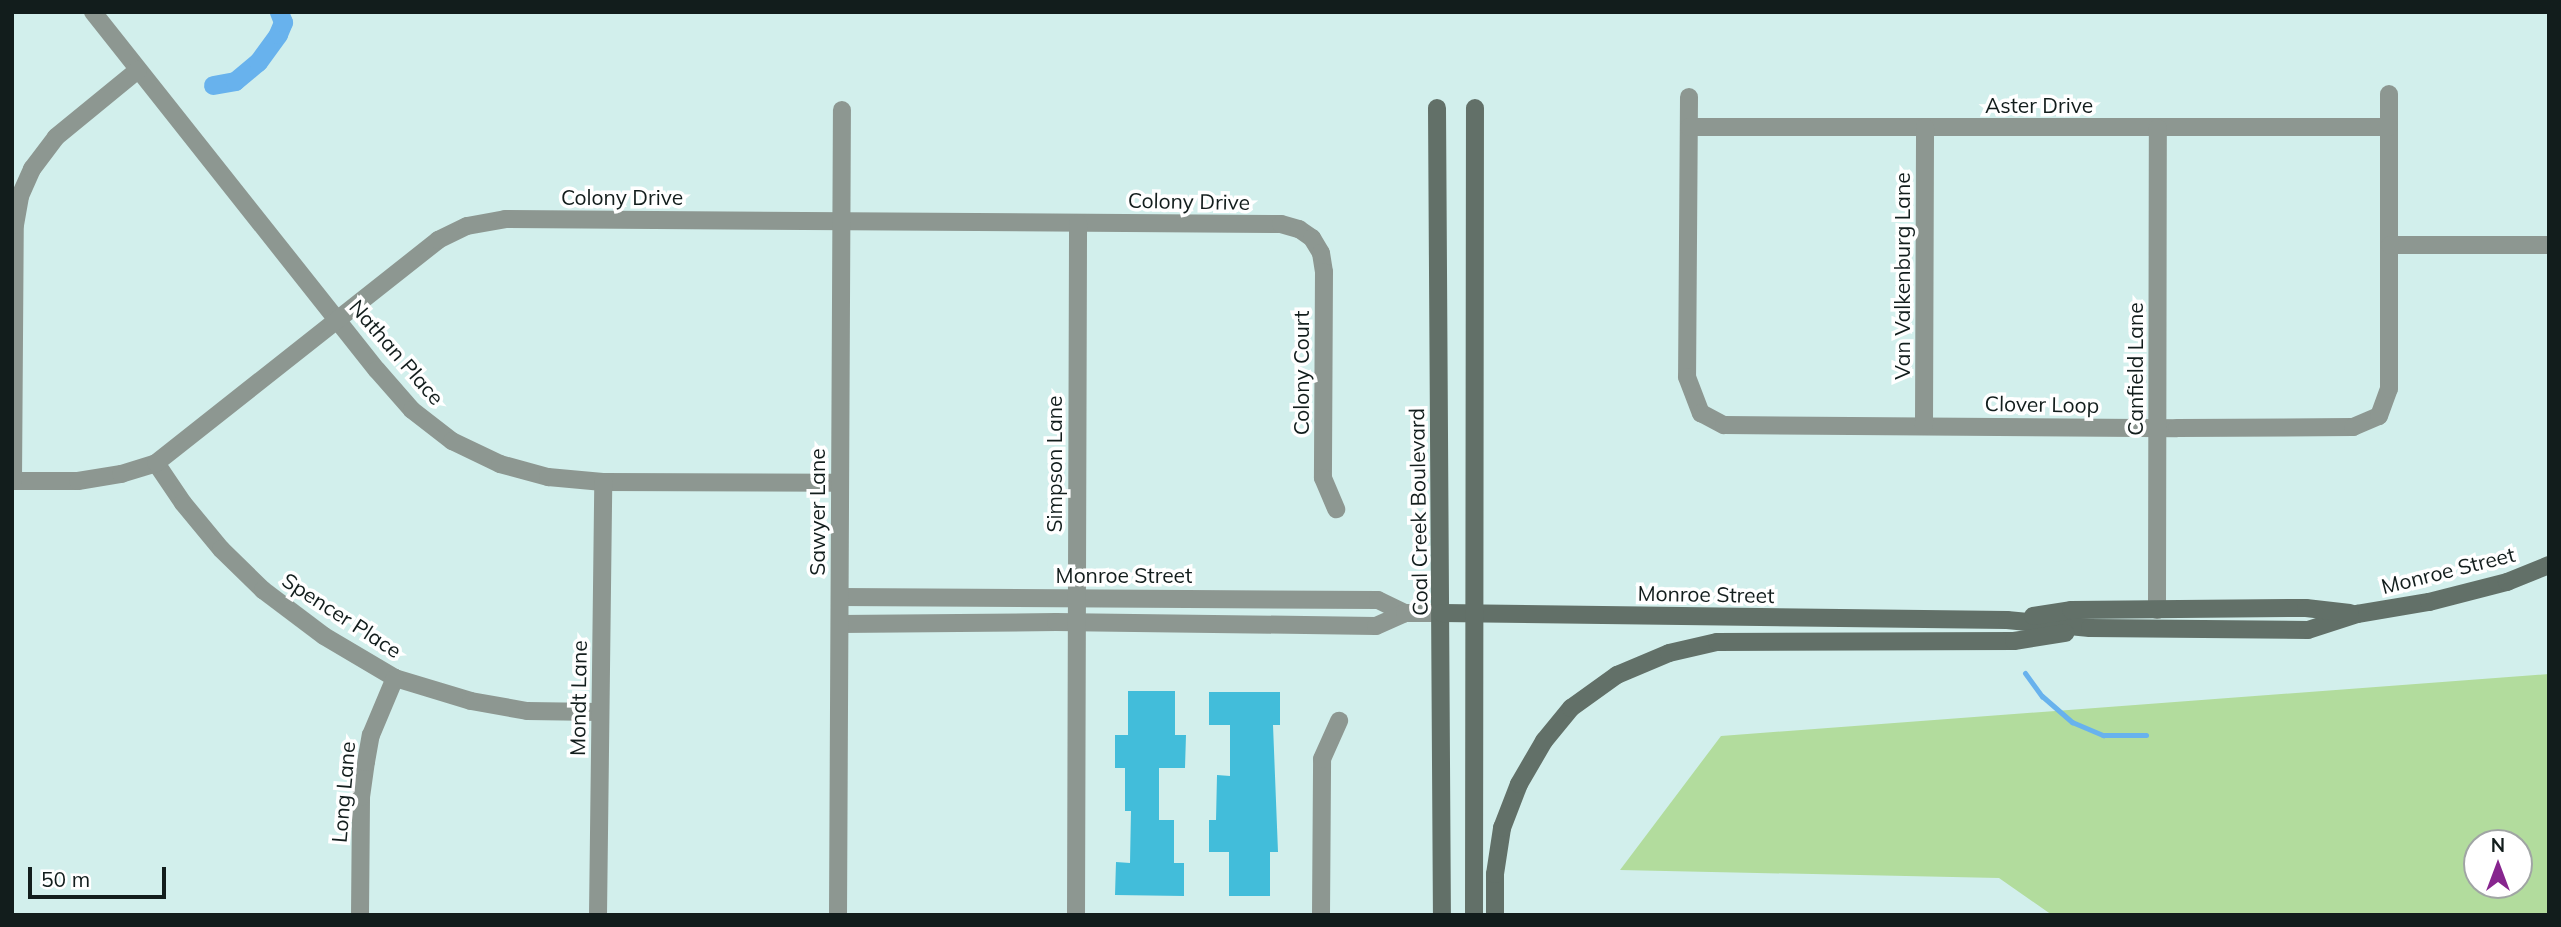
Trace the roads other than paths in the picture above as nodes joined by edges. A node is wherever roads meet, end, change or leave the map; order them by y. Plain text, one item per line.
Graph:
1 (93, 12) edge
2 (138, 70) junction
3 (2389, 94) dead end
4 (1689, 97) dead end
5 (1437, 108) dead end
6 (1475, 108) dead end
7 (842, 110) dead end
8 (1689, 127) junction
9 (1926, 127) junction
10 (2389, 127) junction
11 (2158, 128) junction
12 (841, 220) junction
13 (1078, 223) junction
14 (1312, 238) joint
15 (2390, 245) junction
16 (2549, 245) edge
17 (338, 320) junction
18 (1924, 426) junction
19 (2158, 428) junction
20 (156, 463) junction
21 (13, 481) edge
22 (603, 482) junction
23 (839, 483) junction
24 (1336, 509) dead end
25 (2549, 565) edge
26 (840, 597) junction
27 (1076, 597) junction
28 (2157, 610) junction
29 (1405, 613) junction
30 (1442, 613) junction
31 (1472, 614) junction
32 (2357, 614) junction
33 (2007, 621) junction
34 (1076, 622) junction
35 (840, 624) junction
36 (2090, 628) junction
37 (394, 678) junction
38 (600, 712) junction
39 (1339, 721) dead end
40 (360, 915) edge
41 (598, 915) edge
42 (838, 915) edge
43 (1076, 915) edge
44 (1321, 915) edge
45 (1442, 915) edge
46 (1474, 915) edge
47 (1495, 915) edge

1 - 2 street, Nathan Place
2 - 17 street, Nathan Place
2 - 21 street
3 - 10 street, Clover Loop
4 - 8 street, Clover Loop
5 - 30 main road, Coal Creek Boulevard
6 - 31 main road
7 - 12 street, Sawyer Lane
8 - 9 street, Aster Drive
8 - 18 street, Clover Loop
9 - 11 street, Aster Drive
9 - 18 street, Van Valkenburg Lane
10 - 11 street, Aster Drive
10 - 15 street, Clover Loop
11 - 19 street, Canfield Lane
12 - 13 street, Colony Drive
12 - 17 street, Colony Drive
12 - 23 street, Sawyer Lane
13 - 14 street, Colony Drive
13 - 27 street, Simpson Lane
14 - 24 street, Colony Court
15 - 16 street
15 - 19 street, Clover Loop
17 - 20 street, Colony Drive
17 - 22 street, Nathan Place
18 - 19 street, Clover Loop
19 - 28 street, Canfield Lane
20 - 21 street, Colony Drive
20 - 37 street, Spencer Place
22 - 23 street, Nathan Place
22 - 38 street, Mondt Lane
23 - 26 street, Sawyer Lane
25 - 32 main road, Monroe Street
26 - 27 street, Monroe Street
26 - 35 street, Sawyer Lane
27 - 29 street, Monroe Street
27 - 34 street, Simpson Lane
28 - 32 main road, Monroe Street
28 - 33 main road, Monroe Street
29 - 30 street, Monroe Street
29 - 34 street, Monroe Street
30 - 31 main road, Monroe Street
30 - 45 main road, Coal Creek Boulevard
31 - 33 main road, Monroe Street
31 - 46 main road
32 - 36 main road, Monroe Street
33 - 36 main road, Monroe Street
34 - 35 street, Monroe Street
34 - 43 street, Simpson Lane
35 - 42 street, Sawyer Lane
36 - 47 main road
37 - 38 street, Spencer Place
37 - 40 street, Long Lane
38 - 41 street, Mondt Lane
39 - 44 street

